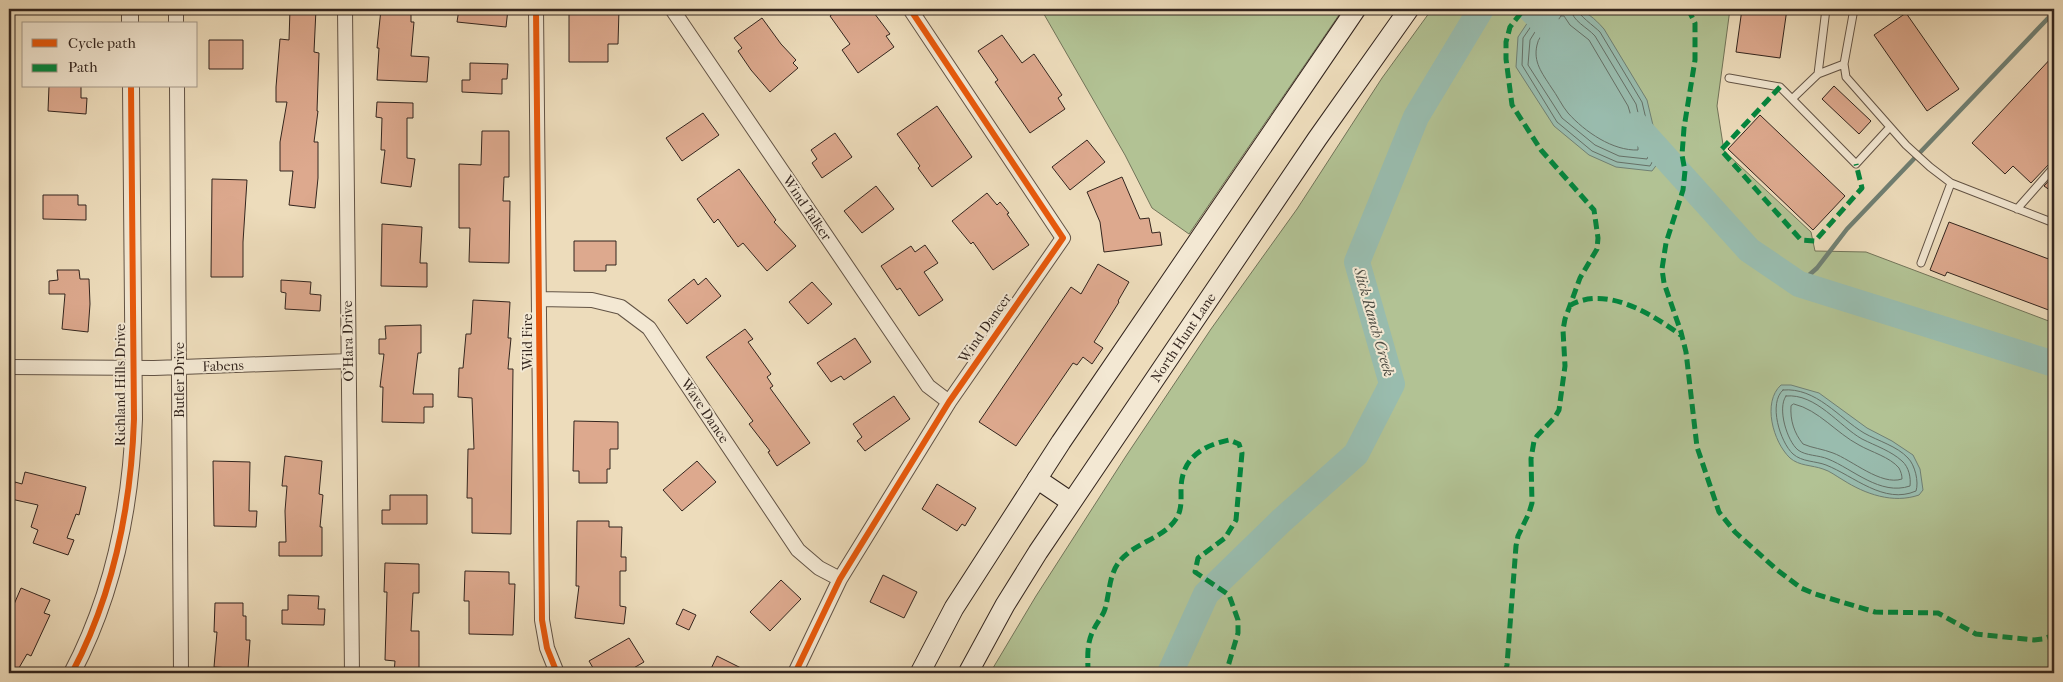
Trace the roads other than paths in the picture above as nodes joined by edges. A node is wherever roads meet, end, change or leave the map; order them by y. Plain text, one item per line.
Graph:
1 (130, 9) edge
2 (176, 9) edge
3 (345, 9) edge
4 (536, 9) edge
5 (672, 9) edge
6 (910, 9) edge
7 (1356, 9) edge
8 (1409, 9) edge
9 (1826, 9) edge
10 (1854, 9) edge
11 (130, 22) edge
12 (176, 22) edge
13 (1844, 64) junction
14 (1818, 74) junction
15 (1729, 78) dead end
16 (130, 88) edge
17 (176, 88) edge
18 (1792, 99) junction
19 (1890, 127) junction
20 (2054, 167) edge
21 (1951, 182) junction
22 (2017, 209) junction
23 (2054, 223) edge
24 (1921, 263) dead end
25 (540, 300) junction
26 (348, 361) junction
27 (9, 367) edge
28 (179, 367) junction
29 (134, 368) junction
30 (949, 402) junction
31 (1037, 479) junction
32 (1071, 502) junction
33 (840, 579) junction
34 (72, 673) edge
35 (181, 673) edge
36 (352, 673) edge
37 (557, 673) edge
38 (795, 673) edge
39 (920, 673) edge
40 (968, 673) edge

1 - 11 street
2 - 12 street
3 - 26 street, O'Hara Drive
4 - 25 street, Wild Fire
5 - 30 street, Wind Talker
6 - 30 street, Wind Dancer
7 - 31 main road
8 - 32 main road, North Hunt Lane
9 - 14 lane
10 - 13 lane
13 - 14 lane
13 - 19 lane
14 - 18 lane
15 - 18 lane
16 - 29 street, Richland Hills Drive
17 - 28 street, Butler Drive
18 - 19 lane
19 - 21 lane
20 - 22 lane
21 - 22 lane
21 - 24 lane
22 - 23 lane
25 - 33 street, Wave Dance
25 - 37 street, Wild Fire
26 - 28 street, Fabens
26 - 36 street, O'Hara Drive
27 - 29 street, Fabens
28 - 29 street, Fabens
28 - 35 street, Butler Drive
29 - 34 street, Richland Hills Drive
30 - 33 street, Wind Dancer
31 - 32 main road
31 - 39 main road
32 - 40 main road, North Hunt Lane
33 - 38 street, Wind Dancer

